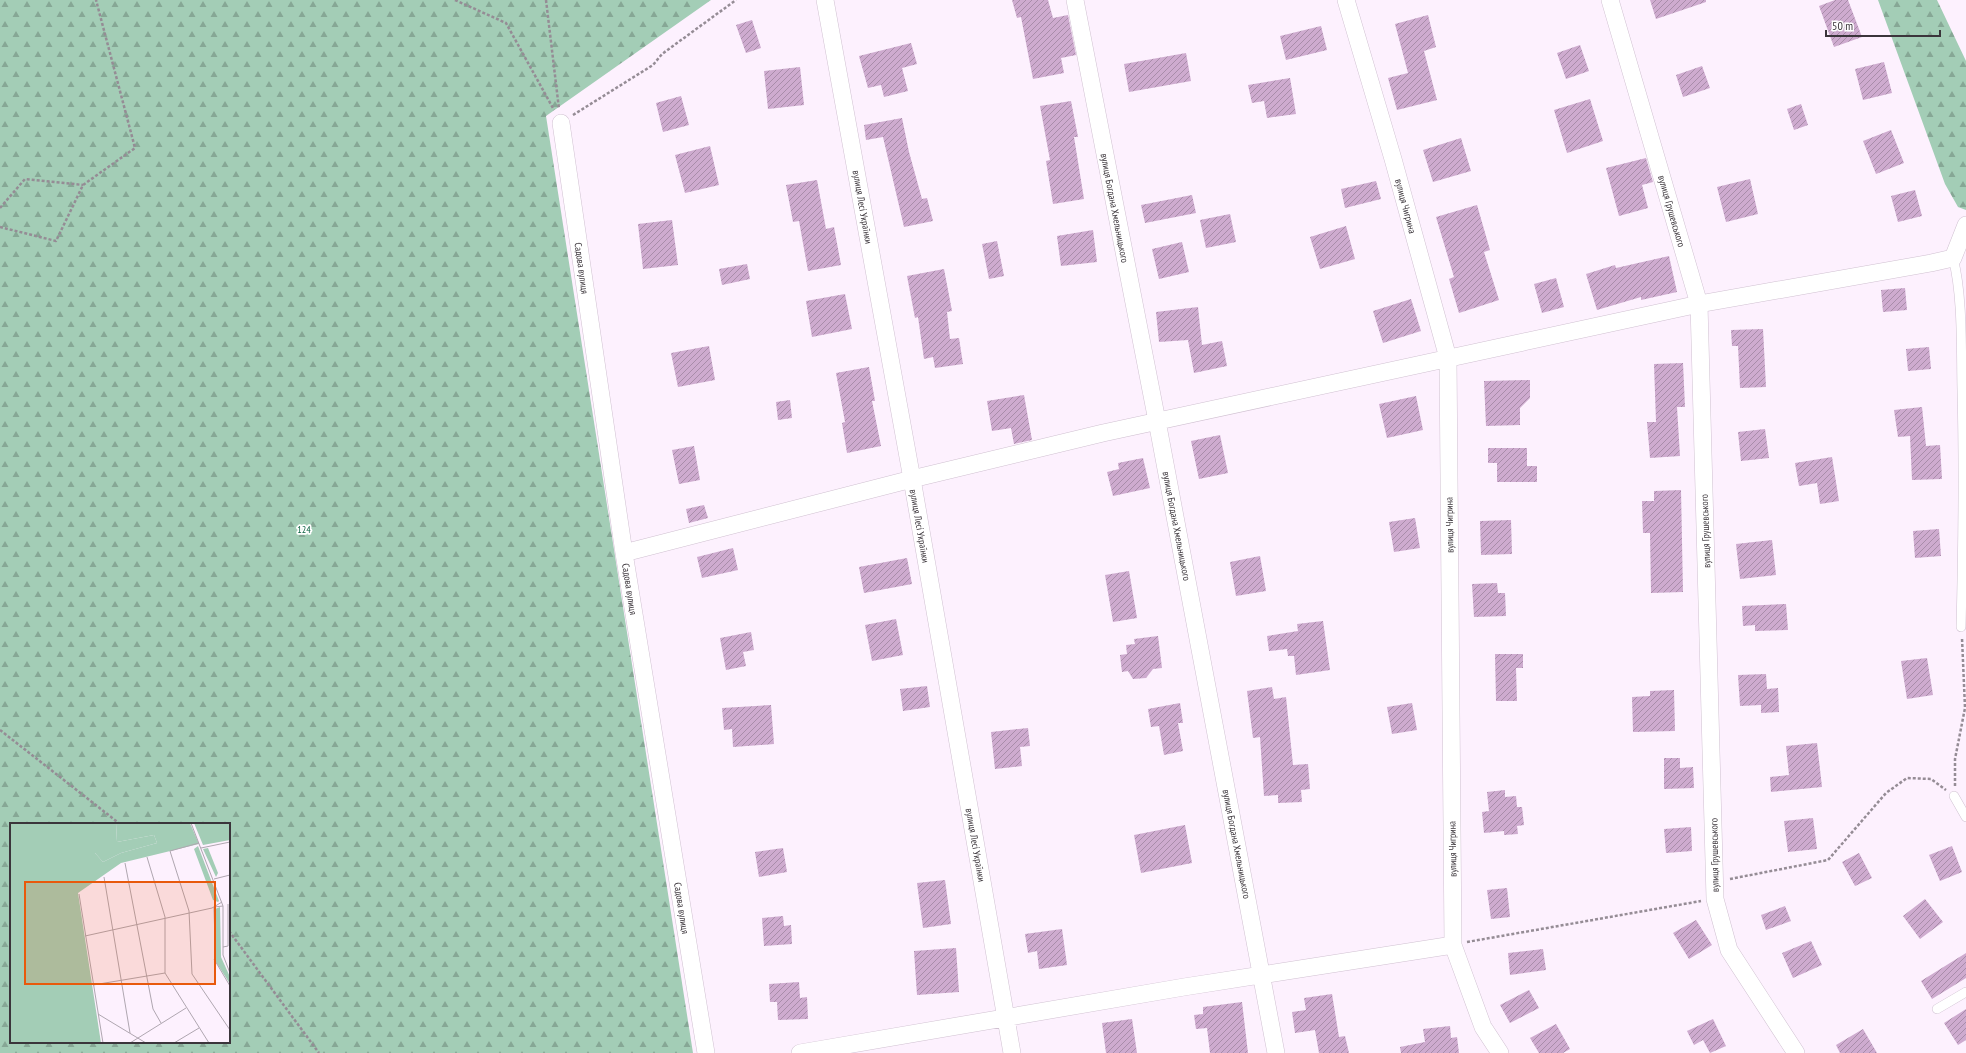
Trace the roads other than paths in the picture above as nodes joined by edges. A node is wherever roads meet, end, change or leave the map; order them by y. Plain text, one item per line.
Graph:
1 (825, 0) edge
2 (1075, 0) edge
3 (1346, 0) edge
4 (1610, 0) edge
5 (561, 123) road end
6 (1966, 226) edge
7 (1959, 257) edge
8 (1699, 304) junction
9 (1448, 358) junction
10 (1157, 421) junction
11 (912, 479) junction
12 (624, 553) junction
13 (1961, 627) road end
14 (1954, 796) road end
15 (1966, 817) edge
16 (1453, 945) junction
17 (1262, 976) junction
18 (1966, 992) edge
19 (1937, 1010) dead end
20 (1006, 1018) junction
21 (706, 1053) edge
22 (800, 1053) edge
23 (1012, 1053) edge
24 (1276, 1053) edge
25 (1500, 1053) edge
26 (1796, 1053) edge

1 - 11 street, вулиця Лесі Українки
2 - 10 street, вулиця Богдана Хмельницького
3 - 9 street, вулиця Чигрина
4 - 8 street, вулиця Грушевського
5 - 12 street, Садова вулиця
6 - 7 street
7 - 8 street
7 - 13 lane
8 - 9 street
8 - 26 street, вулиця Грушевського
9 - 10 street
9 - 16 street, вулиця Чигрина
10 - 11 street
10 - 17 street, вулиця Богдана Хмельницького
11 - 12 street
11 - 20 street, вулиця Лесі Українки
12 - 21 street, Садова вулиця
14 - 15 lane
16 - 17 street
16 - 25 street, вулиця Чигрина
17 - 20 street
17 - 24 street, вулиця Богдана Хмельницького
18 - 19 lane
20 - 22 street
20 - 23 street, вулиця Лесі Українки

